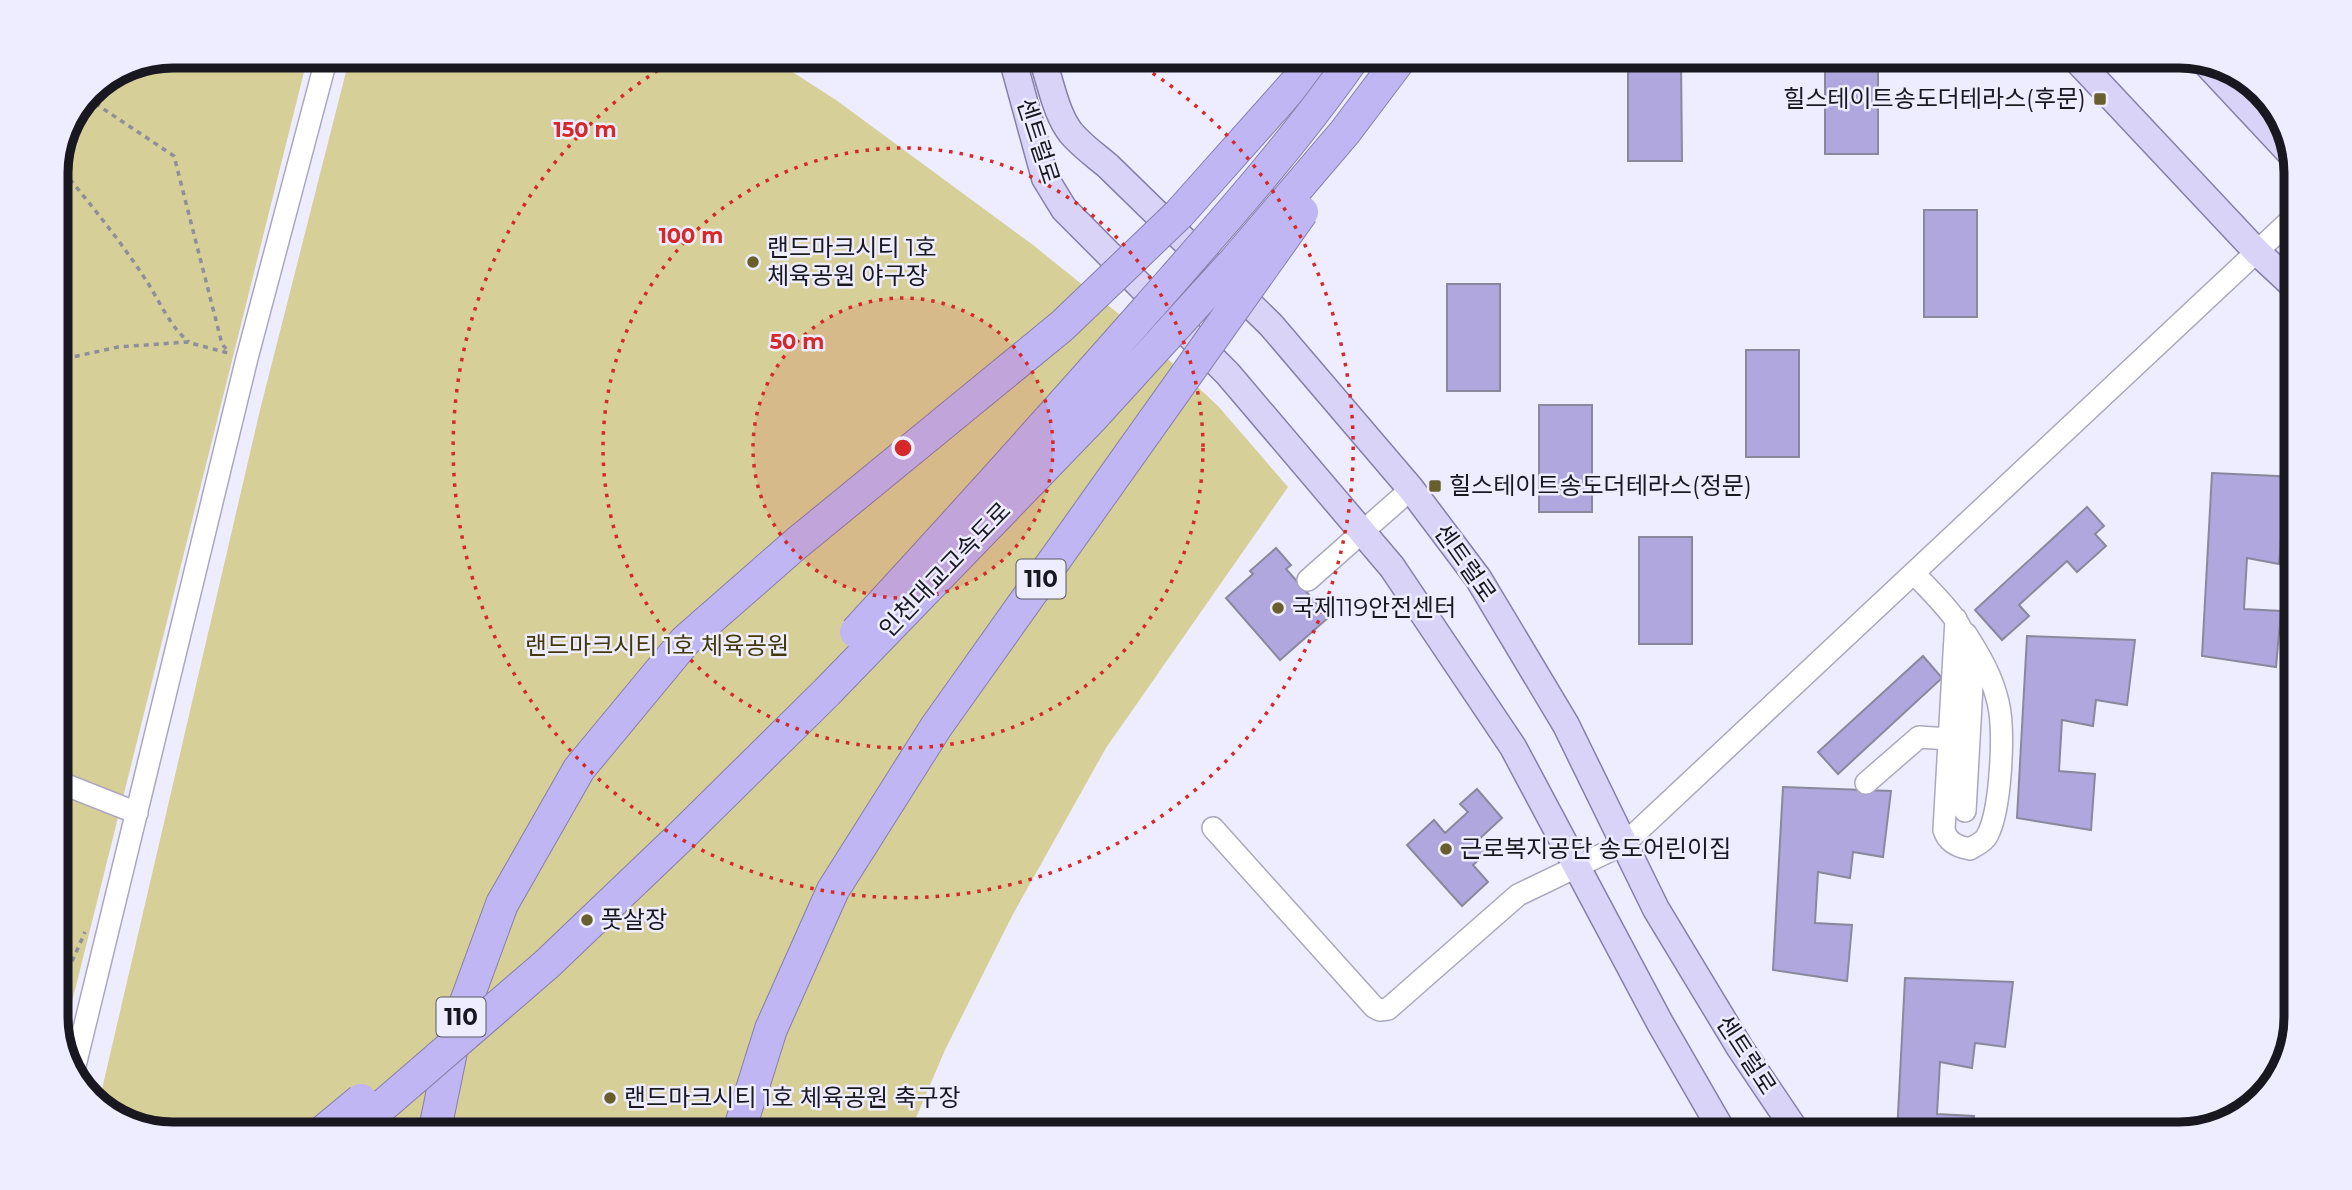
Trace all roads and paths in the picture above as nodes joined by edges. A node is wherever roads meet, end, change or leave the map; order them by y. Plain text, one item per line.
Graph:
1 (324, 68) edge
2 (1015, 68) edge
3 (1046, 68) edge
4 (1309, 68) edge
5 (1346, 68) edge
6 (1394, 68) edge
7 (1404, 68) edge
8 (2083, 68) edge
9 (2219, 77) edge
10 (95, 104) edge
11 (2278, 140) edge
12 (68, 177) edge
13 (2284, 227) edge
14 (2257, 253) junction
15 (2284, 277) edge
16 (189, 342) junction
17 (68, 358) edge
18 (1411, 489) junction
19 (1362, 532) junction
20 (1914, 573) junction
21 (1308, 580) dead end
22 (1961, 627) junction
23 (1949, 739) junction
24 (1866, 783) dead end
25 (68, 786) edge
26 (1965, 811) dead end
27 (137, 813) junction
28 (1213, 828) dead end
29 (1624, 844) junction
30 (1577, 867) junction
31 (85, 932) dead end
32 (68, 971) edge
33 (77, 1058) edge
34 (334, 1122) edge
35 (364, 1122) edge
36 (437, 1122) edge
37 (742, 1122) edge
38 (1717, 1122) edge
39 (1790, 1122) edge

1 - 27 street
2 - 19 main road, 센트럴로
3 - 18 main road, 센트럴로
4 - 36 highway, 110, bridge
5 - 34 highway, 인천대교고속도로, bridge
6 - 35 highway, 인천대교고속도로, bridge
7 - 37 highway, 110, bridge
8 - 14 main road
9 - 11 main road
10 - 16 path
12 - 16 path
13 - 14 street
14 - 15 main road
14 - 20 street
16 - 17 path
18 - 19 street
18 - 29 main road, 센트럴로
19 - 21 street
19 - 30 main road, 센트럴로
20 - 22 street
20 - 29 street
22 - 23 street
22 - 23 street
22 - 26 street
23 - 24 street
25 - 27 street
27 - 33 street
28 - 30 street
29 - 30 street
29 - 39 main road, 센트럴로
30 - 38 main road, 센트럴로
31 - 32 path

